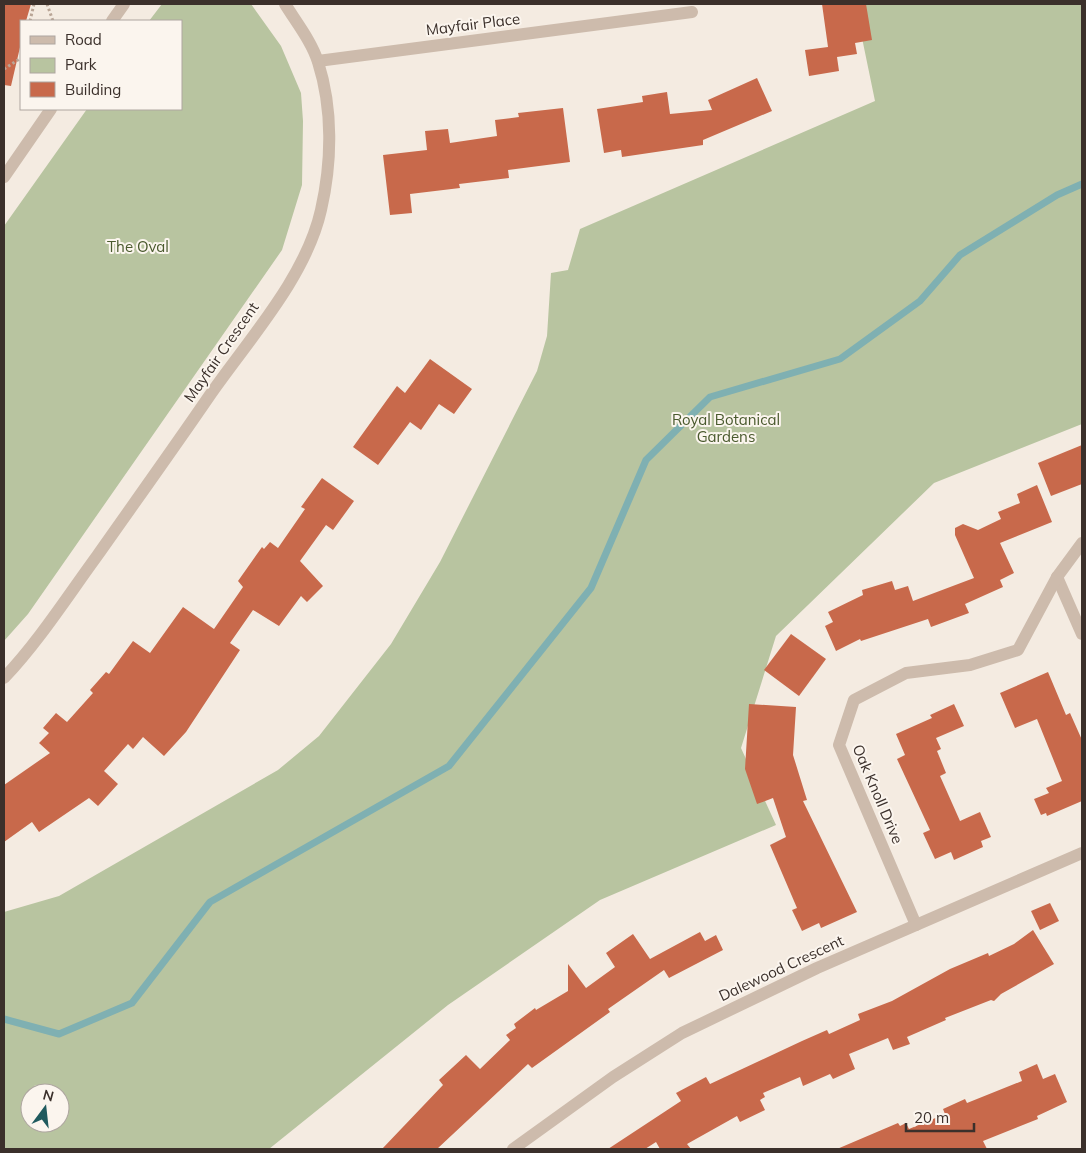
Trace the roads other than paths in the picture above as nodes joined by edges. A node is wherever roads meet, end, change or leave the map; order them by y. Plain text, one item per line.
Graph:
1 (124, 4) edge
2 (285, 4) edge
3 (692, 12) dead end
4 (113, 20) edge
5 (318, 61) junction
6 (50, 110) edge
7 (4, 177) edge
8 (1082, 543) edge
9 (1058, 577) junction
10 (1082, 634) edge
11 (4, 678) edge
12 (1082, 852) edge
13 (916, 925) junction
14 (513, 1149) edge

1 - 4 street
2 - 5 street, Mayfair Crescent
3 - 5 street, Mayfair Place
5 - 11 street, Mayfair Crescent
6 - 7 street
8 - 9 street, Oak Knoll Drive
9 - 10 street
9 - 13 street, Oak Knoll Drive
12 - 13 street, Dalewood Crescent
13 - 14 street, Dalewood Crescent

